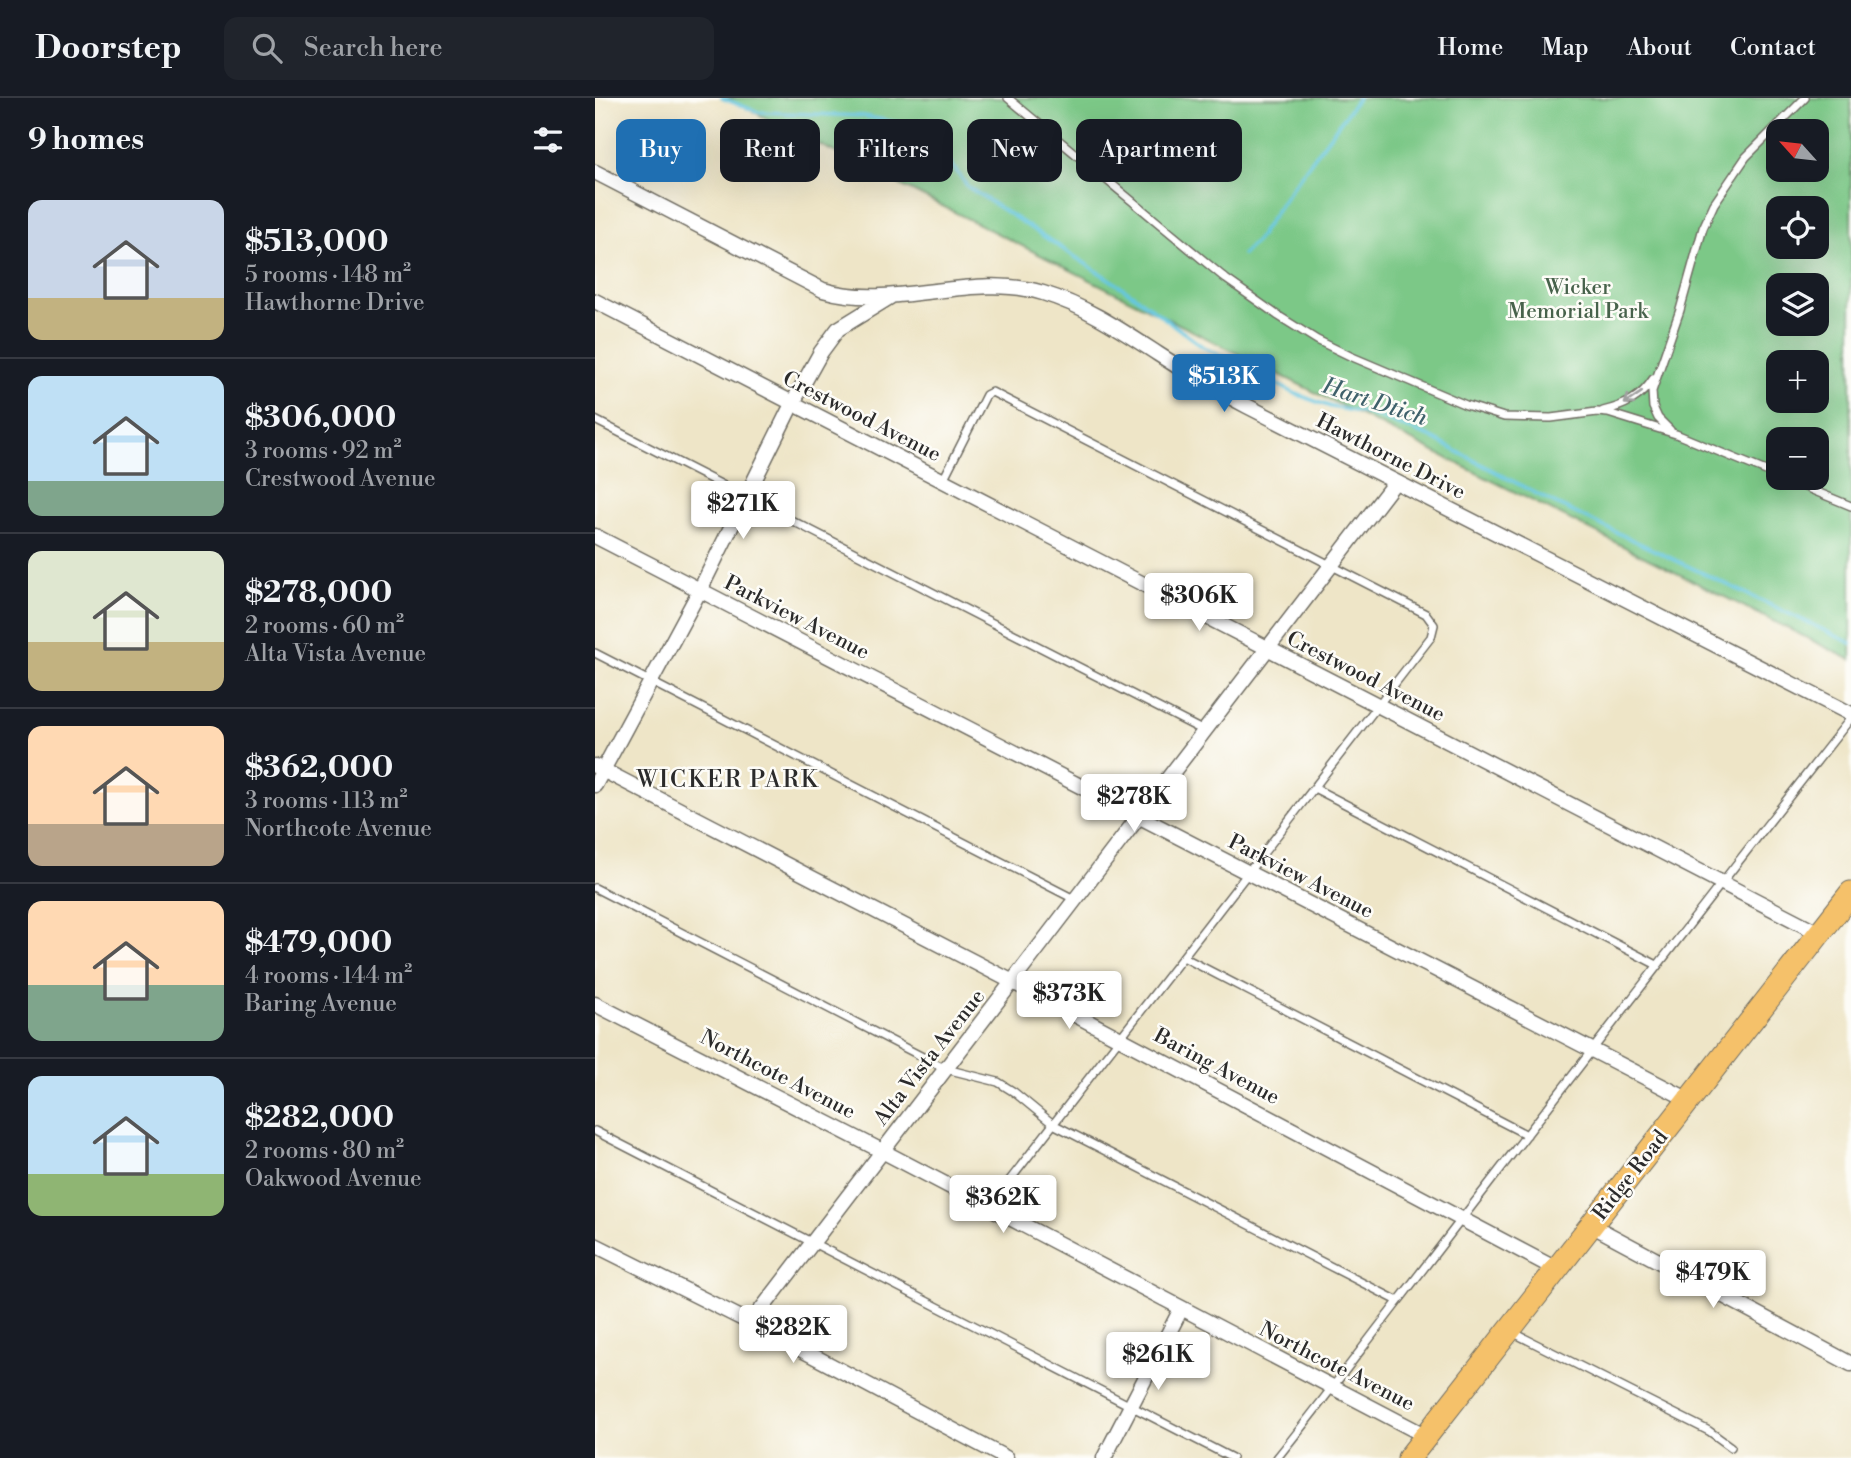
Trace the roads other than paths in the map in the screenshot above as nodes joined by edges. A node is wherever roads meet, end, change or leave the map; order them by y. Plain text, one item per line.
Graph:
1 (1008, 98) edge
2 (1805, 98) edge
3 (595, 172) edge
4 (890, 297) junction
5 (595, 301) edge
6 (1659, 369) junction
7 (792, 404) junction
8 (1597, 412) junction
9 (595, 420) edge
10 (1676, 435) junction
11 (1766, 471) edge
12 (941, 482) junction
13 (1395, 482) junction
14 (1812, 490) edge
15 (746, 497) junction
16 (1851, 506) edge
17 (595, 537) edge
18 (1330, 566) junction
19 (699, 590) junction
20 (1268, 648) junction
21 (595, 653) edge
22 (651, 682) junction
23 (1377, 706) junction
24 (1851, 716) edge
25 (1204, 732) junction
26 (599, 768) edge
27 (595, 785) edge
28 (1314, 788) junction
29 (1139, 817) junction
30 (1249, 873) junction
31 (1722, 882) junction
32 (595, 888) edge
33 (1851, 892) edge
34 (1076, 900) junction
35 (1819, 933) junction
36 (1184, 957) junction
37 (1657, 965) junction
38 (1013, 982) junction
39 (595, 1004) edge
40 (1120, 1039) junction
41 (1592, 1049) junction
42 (947, 1069) junction
43 (1689, 1100) junction
44 (1053, 1124) junction
45 (595, 1131) edge
46 (1527, 1135) junction
47 (882, 1151) junction
48 (988, 1207) junction
49 (1462, 1219) junction
50 (1591, 1225) junction
51 (813, 1243) junction
52 (595, 1245) edge
53 (1556, 1269) junction
54 (1398, 1301) junction
55 (1181, 1310) junction
56 (751, 1323) junction
57 (1509, 1330) junction
58 (1851, 1364) edge
59 (1333, 1388) junction
60 (1131, 1406) junction
61 (1426, 1436) junction
62 (1731, 1447) dead end
63 (1006, 1458) edge
64 (1104, 1458) edge
65 (1232, 1458) edge
66 (1277, 1458) edge
67 (1409, 1458) edge

1 - 8 lane
2 - 6 lane
3 - 4 street, Hawthorne Drive
4 - 7 street
4 - 13 street, Hawthorne Drive
5 - 7 street, Crestwood Avenue
6 -> 8 lane
6 - 10 lane
7 - 12 street, Crestwood Avenue
7 - 15 street
8 - 10 lane
9 - 15 lane
10 - 11 lane
12 - 18 lane
12 - 20 street, Crestwood Avenue
13 - 18 street, Alta Vista Avenue
13 - 24 street, Hawthorne Drive
14 - 16 lane
15 - 19 street
15 - 25 lane
17 - 19 street, Parkview Avenue
18 - 20 street, Alta Vista Avenue
18 - 23 lane
19 - 22 street
19 - 29 street, Parkview Avenue
20 - 23 street, Crestwood Avenue
20 - 25 street, Alta Vista Avenue
21 - 22 lane
22 - 26 street
22 - 34 lane
23 - 28 lane
23 - 31 street, Crestwood Avenue
24 - 31 lane
25 - 29 street, Alta Vista Avenue
26 - 27 street
26 - 38 street, Baring Avenue
28 - 30 lane
28 - 37 lane
29 - 30 street, Parkview Avenue
29 - 34 street, Alta Vista Avenue
30 - 36 lane
30 - 41 street, Parkview Avenue
31 - 35 street, Crestwood Avenue
31 - 37 lane
32 - 42 lane
33 - 35 main road, Ridge Road
34 - 38 street, Alta Vista Avenue
35 - 43 main road, Ridge Road
36 - 40 lane
36 - 46 lane
37 - 41 lane
38 - 40 street, Baring Avenue
38 - 42 street, Alta Vista Avenue
39 - 47 street, Northcote Avenue
40 - 44 lane
40 - 49 street, Baring Avenue
41 - 43 street, Parkview Avenue
41 - 46 lane
42 - 44 lane
42 - 47 street, Alta Vista Avenue
43 - 50 main road, Ridge Road
44 - 48 lane
44 - 54 lane
45 - 51 lane
46 - 49 lane
47 - 48 street, Northcote Avenue
47 - 51 street, Alta Vista Avenue
48 - 55 street, Northcote Avenue
49 - 53 street, Baring Avenue
49 - 54 lane
50 - 53 main road, Ridge Road
50 - 58 street
51 - 56 street, Alta Vista Avenue
51 - 60 lane
52 - 56 street
53 - 57 main road, Ridge Road
54 - 59 lane
55 - 59 street, Northcote Avenue
55 - 60 street
56 - 63 street
57 - 61 main road, Ridge Road
57 - 62 lane
59 - 61 street, Northcote Avenue
59 - 66 lane
60 - 64 street
60 - 65 lane
61 - 67 main road, Ridge Road

